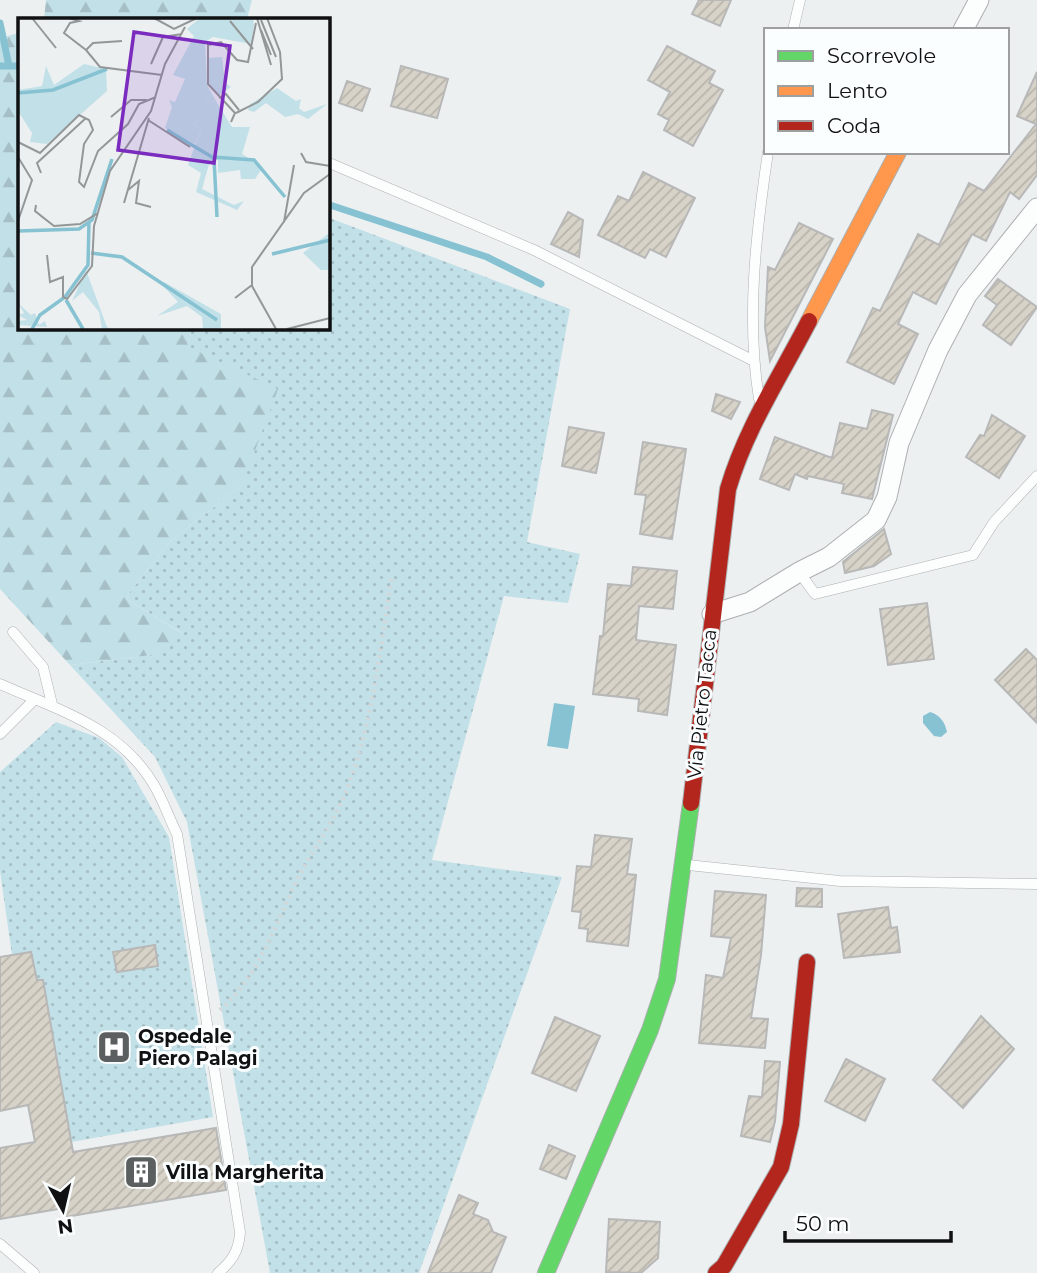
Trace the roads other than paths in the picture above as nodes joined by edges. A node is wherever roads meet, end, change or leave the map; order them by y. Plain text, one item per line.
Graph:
1 (800, 0) edge
2 (979, 0) edge
3 (793, 28) edge
4 (964, 28) edge
5 (768, 154) edge
6 (897, 154) edge
7 (329, 163) edge
8 (1037, 208) edge
9 (754, 361) junction
10 (760, 408) junction
11 (1037, 476) edge
12 (799, 572) junction
13 (712, 614) junction
14 (13, 632) dead end
15 (0, 684) edge
16 (35, 699) junction
17 (52, 704) junction
18 (0, 734) edge
19 (684, 865) junction
20 (1037, 884) edge
21 (807, 962) dead end
22 (0, 1244) edge
23 (34, 1273) edge
24 (218, 1273) edge
25 (546, 1273) edge
26 (716, 1273) edge

1 - 3 lane
2 - 4 street
5 - 9 lane
6 - 10 street, Via Pietro Tacca
7 - 9 lane
8 - 12 street
9 - 10 lane
10 - 13 street, Via Pietro Tacca
11 - 12 lane
12 - 13 street
13 - 19 street, Via Pietro Tacca
14 - 17 lane
15 - 16 lane
16 - 17 lane
16 - 18 lane
17 - 24 lane
19 - 20 lane
19 - 25 street, Via Pietro Tacca
21 - 26 street
22 - 23 lane

